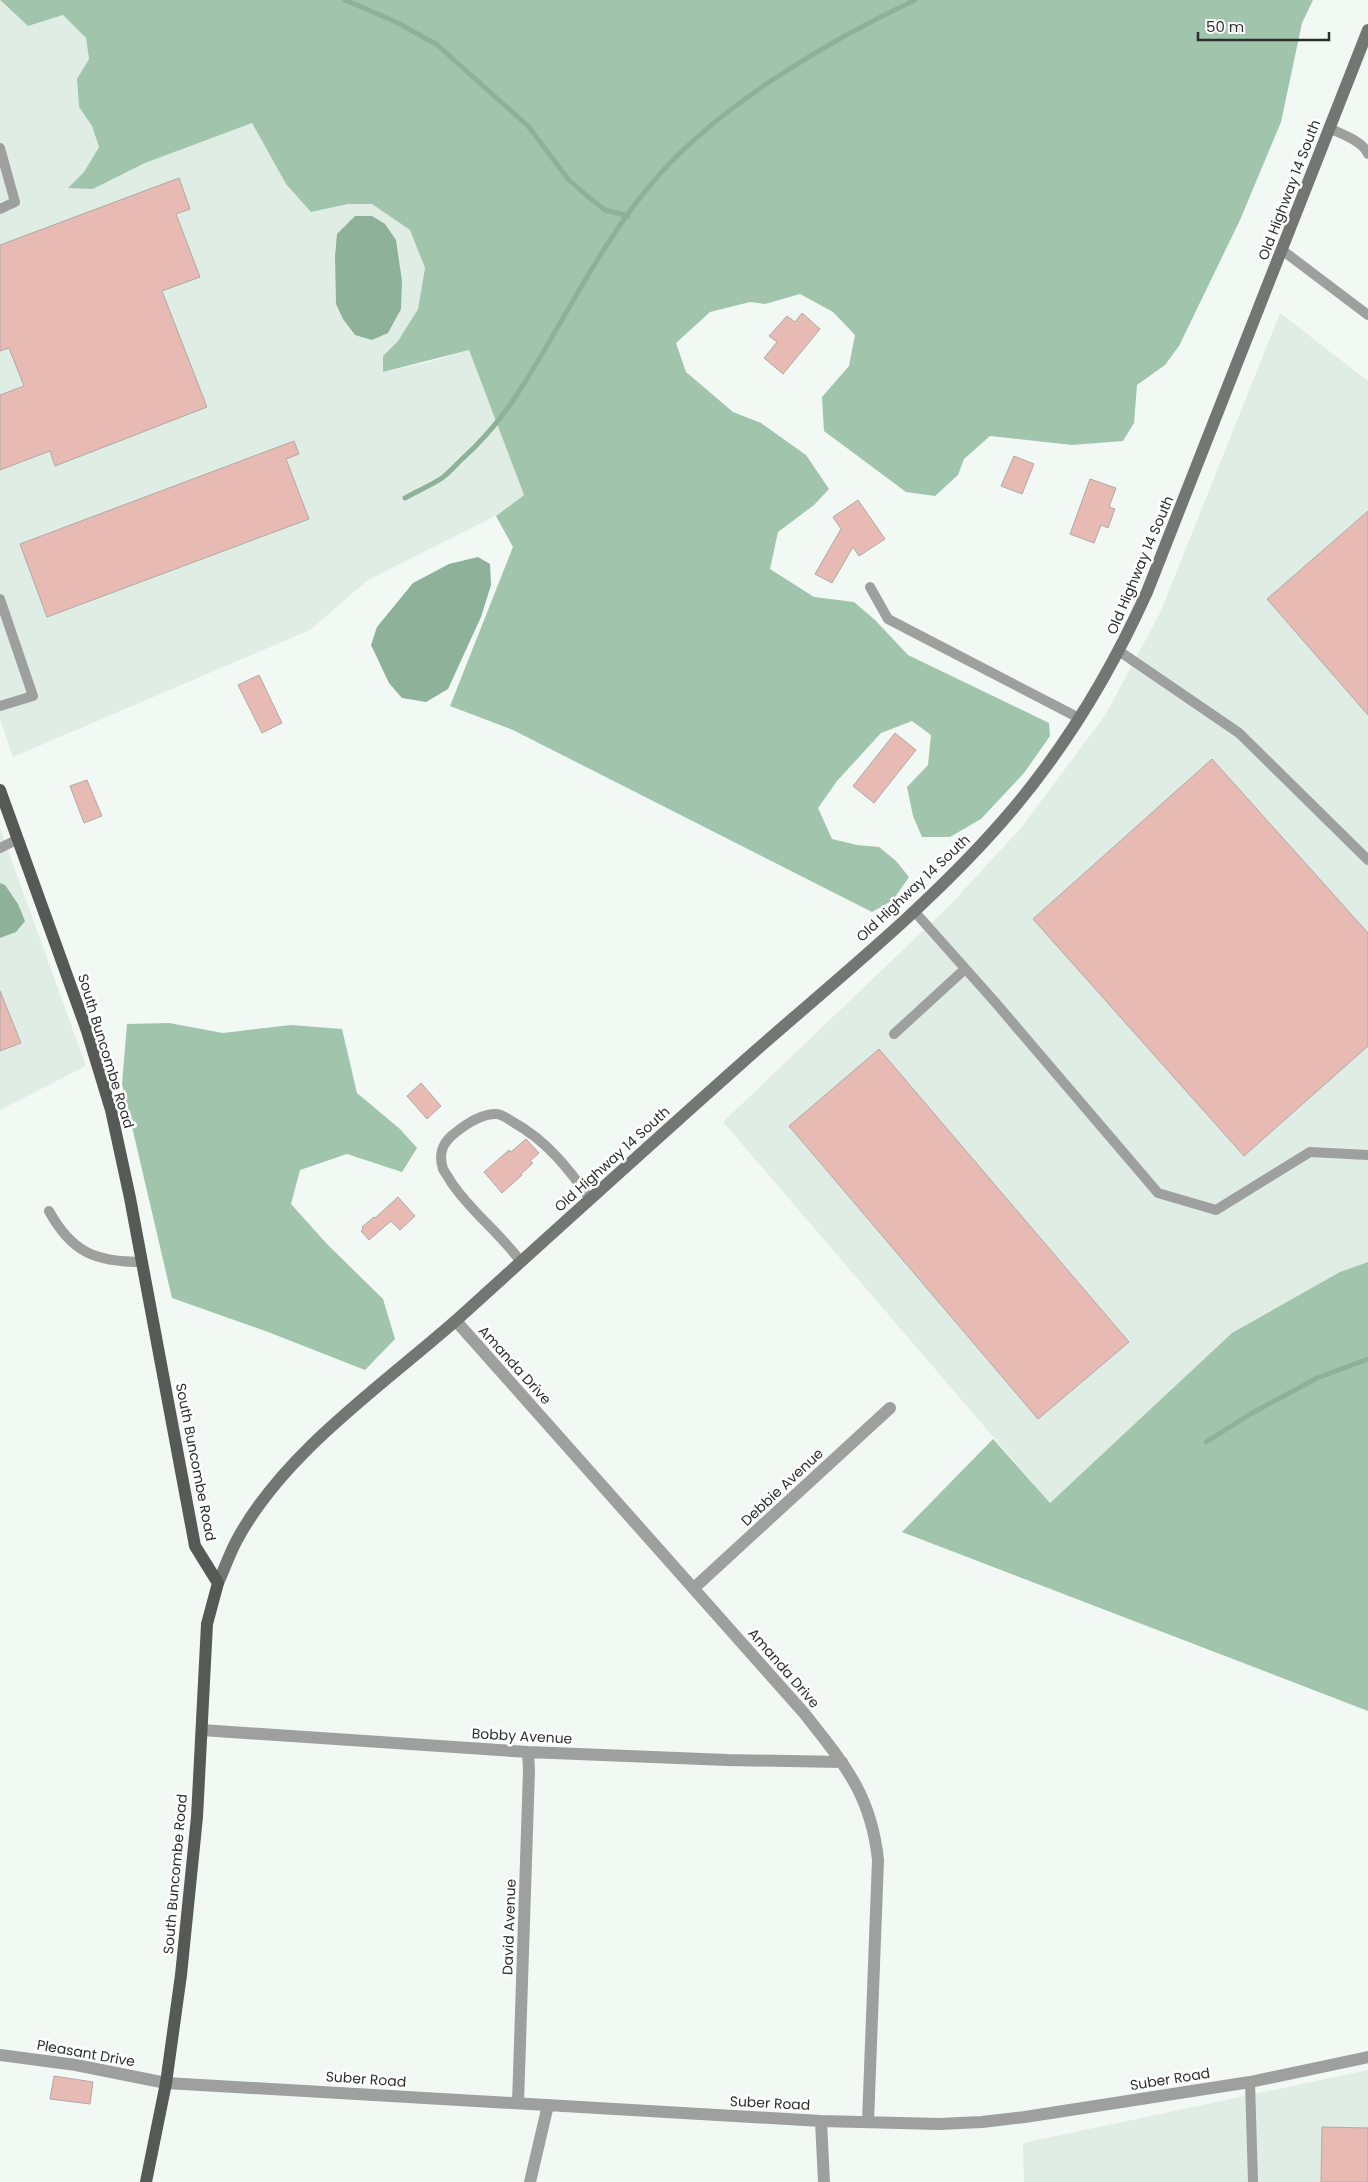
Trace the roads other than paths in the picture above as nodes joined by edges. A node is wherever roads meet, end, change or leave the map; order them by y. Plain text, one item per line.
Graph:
1 (1368, 30) edge
2 (1329, 128) junction
3 (0, 148) edge
4 (1368, 154) edge
5 (0, 209) edge
6 (1282, 250) junction
7 (1368, 315) edge
8 (870, 587) dead end
9 (0, 599) edge
10 (1119, 651) junction
11 (0, 706) edge
12 (1079, 718) junction
13 (0, 790) edge
14 (18, 839) junction
15 (0, 848) edge
16 (1368, 860) edge
17 (914, 911) junction
18 (966, 969) junction
19 (894, 1034) dead end
20 (1368, 1155) edge
21 (590, 1200) junction
22 (49, 1211) dead end
23 (142, 1262) junction
24 (521, 1262) junction
25 (456, 1321) junction
26 (890, 1408) dead end
27 (218, 1583) junction
28 (694, 1588) junction
29 (202, 1730) junction
30 (528, 1752) junction
31 (842, 1762) junction
32 (0, 2055) edge
33 (1368, 2057) edge
34 (1250, 2082) junction
35 (166, 2083) junction
36 (518, 2103) junction
37 (548, 2105) junction
38 (821, 2120) junction
39 (868, 2122) junction
40 (146, 2182) edge
41 (530, 2182) edge
42 (824, 2182) edge
43 (1253, 2182) edge

1 - 2 street, Old Highway 14 South
2 - 4 lane
2 - 6 street, Old Highway 14 South
3 - 5 lane
6 - 7 lane
6 - 10 street, Old Highway 14 South
8 - 12 lane
9 - 11 lane
10 - 12 street, Old Highway 14 South
10 - 16 lane
12 - 17 street, Old Highway 14 South
13 - 14 main road, South Buncombe Road
14 - 15 lane
14 - 23 main road, South Buncombe Road
17 - 18 lane
17 - 21 street, Old Highway 14 South
18 - 19 lane
18 - 20 lane
21 - 24 street, Old Highway 14 South
21 - 24 lane
22 - 23 lane
23 - 27 main road, South Buncombe Road
24 - 25 street, Old Highway 14 South
25 - 27 street, Old Highway 14 South
25 - 28 street, Amanda Drive
26 - 28 street, Debbie Avenue
27 - 29 main road, South Buncombe Road
28 - 31 street, Amanda Drive
29 - 30 street, Bobby Avenue
29 - 35 main road, South Buncombe Road
30 - 31 street, Bobby Avenue
30 - 36 street, David Avenue
31 - 39 street, Amanda Drive
32 - 35 street, Pleasant Drive
33 - 34 street, Suber Road
34 - 39 street, Suber Road
34 - 43 lane
35 - 36 street, Suber Road
35 - 40 main road, South Buncombe Road
36 - 37 street, Suber Road
37 - 38 street, Suber Road
37 - 41 street
38 - 39 street, Suber Road
38 - 42 street

